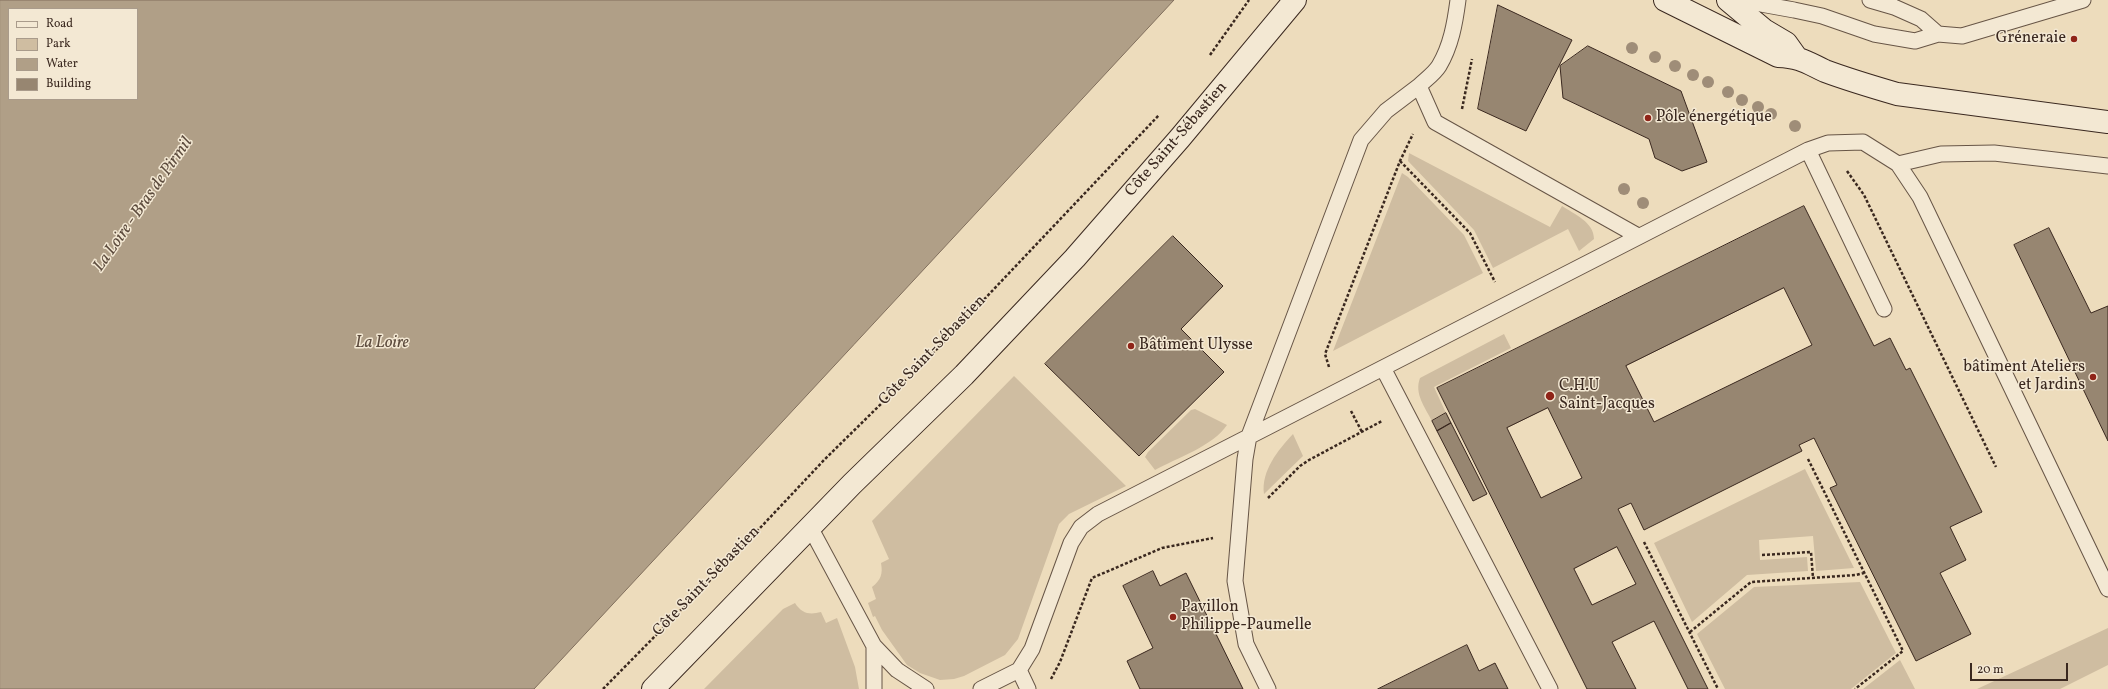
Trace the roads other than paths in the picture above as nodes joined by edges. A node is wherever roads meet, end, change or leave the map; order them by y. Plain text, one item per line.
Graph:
1 (1295, 0) edge
2 (1458, 0) edge
3 (1665, 0) edge
4 (1728, 0) edge
5 (1739, 0) edge
6 (1870, 0) edge
7 (2083, 0) edge
8 (1938, 34) junction
9 (1796, 57) junction
10 (1419, 86) junction
11 (2108, 122) edge
12 (1808, 150) junction
13 (1898, 164) junction
14 (2108, 166) edge
15 (1638, 236) junction
16 (1884, 309) dead end
17 (1383, 368) junction
18 (1249, 436) junction
19 (810, 527) junction
20 (2108, 589) edge
21 (874, 646) junction
22 (1019, 670) junction
23 (653, 689) edge
24 (874, 689) edge
25 (926, 689) edge
26 (981, 689) edge
27 (1028, 689) edge
28 (1268, 689) edge
29 (1550, 689) edge

1 - 19 main road, Côte Saint-Sébastien
2 - 10 lane
3 - 9 main road
4 - 9 main road
5 - 8 lane
6 - 8 lane
7 - 8 lane
9 - 11 main road
10 - 15 lane
10 - 18 lane
12 - 13 lane
12 - 15 lane
12 - 16 lane
13 - 14 lane
13 - 20 lane
15 - 17 lane
17 - 18 lane
17 - 29 lane
18 - 22 lane
18 - 28 lane
19 - 21 lane
19 - 23 main road, Côte Saint-Sébastien
21 - 24 lane
21 - 25 lane
22 - 26 lane
22 - 27 lane

